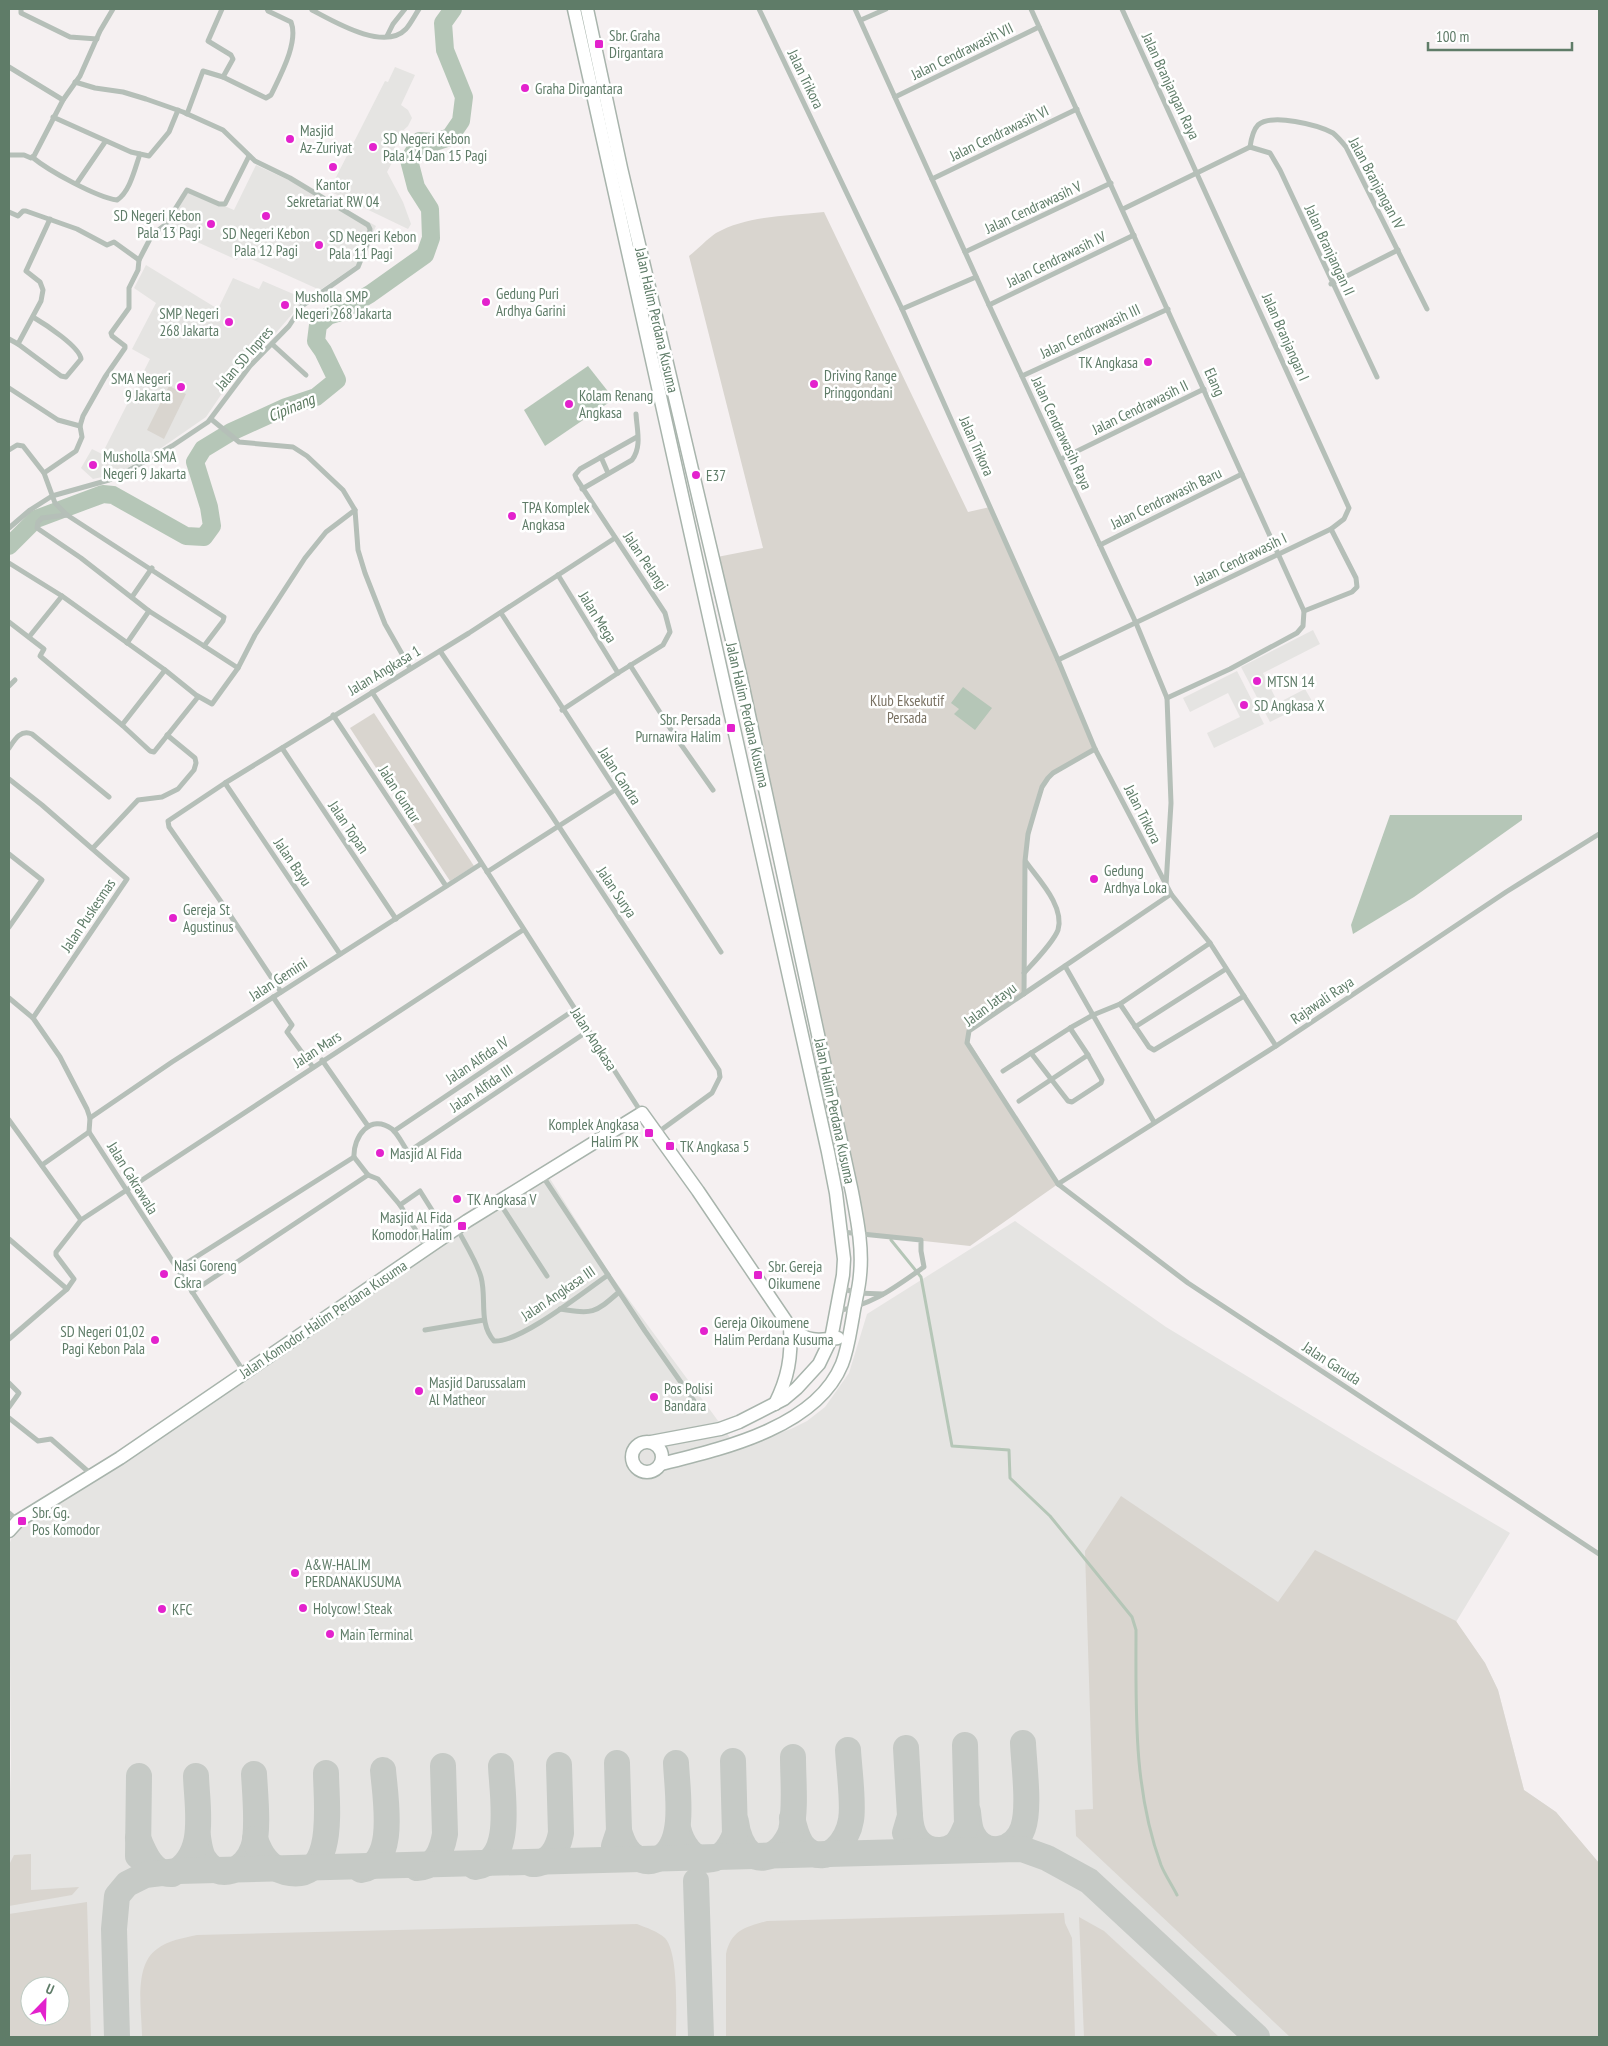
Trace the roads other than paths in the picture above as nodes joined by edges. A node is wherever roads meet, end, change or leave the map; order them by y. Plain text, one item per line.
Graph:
1 (21, 9) edge
2 (113, 9) edge
3 (222, 9) edge
4 (267, 9) edge
5 (406, 9) edge
6 (419, 9) edge
7 (574, 9) edge
8 (587, 9) edge
9 (759, 9) edge
10 (855, 9) edge
11 (886, 9) edge
12 (1031, 9) edge
13 (1122, 9) edge
14 (312, 10) dead end
15 (861, 20) junction
16 (1039, 27) junction
17 (387, 36) junction
18 (97, 39) junction
19 (9, 68) edge
20 (223, 77) junction
21 (74, 82) junction
22 (895, 97) junction
23 (63, 100) junction
24 (1077, 109) junction
25 (178, 110) junction
26 (187, 114) junction
27 (53, 117) junction
28 (106, 142) junction
29 (1250, 147) junction
30 (9, 154) edge
31 (140, 154) junction
32 (249, 156) junction
33 (32, 157) junction
34 (1198, 174) junction
35 (932, 179) junction
36 (77, 183) junction
37 (1111, 183) junction
38 (1123, 209) junction
39 (9, 212) edge
40 (50, 219) junction
41 (1134, 235) junction
42 (1398, 250) junction
43 (965, 252) junction
44 (139, 260) junction
45 (976, 277) junction
46 (1331, 284) junction
47 (989, 305) junction
48 (902, 309) junction
49 (1168, 309) junction
50 (1427, 309) dead end
51 (33, 317) junction
52 (9, 339) edge
53 (18, 344) junction
54 (272, 344) junction
55 (306, 375) dead end
56 (1022, 376) junction
57 (1377, 377) dead end
58 (9, 388) edge
59 (1204, 389) junction
60 (636, 414) dead end
61 (213, 421) junction
62 (80, 426) junction
63 (637, 437) junction
64 (9, 450) edge
65 (601, 457) junction
66 (1060, 459) junction
67 (44, 473) junction
68 (608, 473) junction
69 (1242, 474) junction
70 (582, 489) junction
71 (52, 496) junction
72 (355, 510) junction
73 (1349, 511) joint
74 (66, 514) junction
75 (9, 528) edge
76 (1331, 529) junction
77 (615, 538) junction
78 (1100, 545) junction
79 (1280, 554) junction
80 (9, 563) edge
81 (152, 568) junction
82 (558, 575) junction
83 (62, 596) junction
84 (132, 597) junction
85 (149, 611) junction
86 (1304, 611) junction
87 (500, 613) junction
88 (9, 622) edge
89 (1136, 623) junction
90 (29, 637) junction
91 (127, 643) junction
92 (204, 646) junction
93 (440, 651) junction
94 (1058, 660) junction
95 (630, 665) junction
96 (238, 668) junction
97 (410, 668) junction
98 (165, 670) junction
99 (618, 673) junction
100 (15, 680) dead end
101 (9, 686) edge
102 (372, 692) junction
103 (198, 697) junction
104 (1167, 698) junction
105 (562, 710) junction
106 (334, 715) junction
107 (122, 725) junction
108 (167, 735) junction
109 (9, 748) edge
110 (282, 748) junction
111 (1095, 748) junction
112 (9, 780) edge
113 (225, 783) junction
114 (615, 790) junction
115 (713, 790) dead end
116 (109, 797) dead end
117 (558, 826) junction
118 (1599, 834) edge
119 (93, 848) junction
120 (9, 854) edge
121 (1026, 861) junction
122 (481, 864) junction
123 (486, 872) junction
124 (1166, 885) junction
125 (446, 886) junction
126 (1171, 894) junction
127 (396, 919) junction
128 (9, 927) edge
129 (523, 930) junction
130 (1210, 943) junction
131 (721, 952) dead end
132 (340, 954) junction
133 (1065, 966) junction
134 (1226, 969) junction
135 (1024, 973) junction
136 (280, 992) junction
137 (1024, 994) junction
138 (1244, 996) junction
139 (273, 997) junction
140 (9, 998) edge
141 (1120, 1004) junction
142 (574, 1010) junction
143 (1093, 1015) junction
144 (33, 1018) junction
145 (1136, 1027) junction
146 (1070, 1028) junction
147 (588, 1031) junction
148 (1276, 1046) junction
149 (1031, 1053) junction
150 (1088, 1055) junction
151 (322, 1060) junction
152 (312, 1066) junction
153 (1003, 1071) dead end
154 (1051, 1079) junction
155 (1019, 1101) dead end
156 (642, 1113) junction
157 (90, 1118) junction
158 (9, 1120) edge
159 (1154, 1122) junction
160 (368, 1126) junction
161 (394, 1131) junction
162 (89, 1132) junction
163 (657, 1133) junction
164 (354, 1157) junction
165 (42, 1165) junction
166 (542, 1174) junction
167 (368, 1175) junction
168 (1058, 1184) junction
169 (125, 1190) junction
170 (498, 1202) junction
171 (400, 1206) junction
172 (81, 1220) junction
173 (452, 1231) junction
174 (842, 1232) junction
175 (859, 1234) junction
176 (9, 1239) edge
177 (427, 1248) junction
178 (177, 1269) junction
179 (608, 1275) junction
180 (547, 1276) dead end
181 (840, 1288) junction
182 (67, 1289) junction
183 (192, 1292) junction
184 (619, 1292) junction
185 (857, 1293) junction
186 (884, 1294) junction
187 (854, 1308) junction
188 (559, 1309) junction
189 (836, 1312) junction
190 (484, 1320) junction
191 (790, 1328) junction
192 (425, 1330) dead end
193 (849, 1336) junction
194 (9, 1339) edge
195 (831, 1339) junction
196 (245, 1372) junction
197 (9, 1383) edge
198 (694, 1401) dead end
199 (775, 1404) junction
200 (9, 1407) edge
201 (9, 1418) edge
202 (651, 1442) junction
203 (661, 1464) junction
204 (92, 1474) junction
205 (13, 1517) edge
206 (9, 1531) edge
207 (1599, 1554) edge

1 - 18 street
2 - 18 street
3 - 20 street
4 - 20 street
5 - 17 street
6 - 17 street
7 - 174 street, Jalan Halim Perdana Kusuma
8 - 175 street, Jalan Halim Perdana Kusuma
9 - 48 street, Jalan Trikora
10 - 15 street, Jalan Cendrawasih Raya
11 - 15 street
12 - 16 street, Elang
13 - 34 street, Jalan Branjangan Raya
14 - 17 street
15 - 22 street, Jalan Cendrawasih Raya
16 - 22 street, Jalan Cendrawasih VII
16 - 24 street, Elang
18 - 21 street
19 - 23 street
20 - 26 street
21 - 23 street
21 - 25 street, Jalan SD Inpres
22 - 35 street, Jalan Cendrawasih Raya
23 - 27 street
24 - 35 street, Jalan Cendrawasih VI
24 - 37 street, Elang
25 - 26 street, Jalan SD Inpres
25 - 31 street
26 - 32 street, Jalan SD Inpres
27 - 28 street
27 - 33 street
28 - 31 street
28 - 36 street
29 - 34 street
29 - 42 street, Jalan Branjangan IV
29 - 46 street, Jalan Branjangan II
30 - 33 street
31 - 36 street
32 - 44 street
32 - 54 street, Jalan SD Inpres
33 - 36 street
34 - 38 street
34 - 73 street, Jalan Branjangan I
35 - 43 street, Jalan Cendrawasih Raya
37 - 38 street, Elang
37 - 43 street, Jalan Cendrawasih V
38 - 41 street, Elang
39 - 40 street
40 - 44 street
40 - 51 street
41 - 47 street, Jalan Cendrawasih IV
41 - 49 street, Elang
42 - 46 street
42 - 50 street, Jalan Branjangan IV
43 - 45 street, Jalan Cendrawasih Raya
44 - 62 street
45 - 47 street, Jalan Cendrawasih Raya
45 - 48 street
46 - 57 street, Jalan Branjangan II
47 - 56 street, Jalan Cendrawasih Raya
48 - 94 street, Jalan Trikora
49 - 56 street, Jalan Cendrawasih III
49 - 59 street, Elang
51 - 53 street
51 - 53 street
52 - 53 street
54 - 55 street
54 - 61 street, Jalan SD Inpres
56 - 66 street, Jalan Cendrawasih Raya
58 - 62 street
59 - 66 street, Jalan Cendrawasih II
59 - 69 street, Elang
60 - 63 street
61 - 71 street, Jalan SD Inpres
61 - 72 street
62 - 67 street
63 - 65 street
63 - 68 street
64 - 67 street
65 - 68 street
65 - 70 street
66 - 78 street, Jalan Cendrawasih Raya
67 - 71 street
68 - 70 street
69 - 78 street, Jalan Cendrawasih Baru
69 - 79 street, Elang
70 - 77 street, Jalan Pelangi
71 - 74 street
71 - 75 street, Jalan SD Inpres
72 - 96 street
72 - 97 street
73 - 76 street, Jalan Cendrawasih I
74 - 81 street
74 - 84 street
76 - 79 street, Jalan Cendrawasih I
76 - 86 street
77 - 82 street, Jalan Angkasa 1
77 - 95 street, Jalan Pelangi
78 - 89 street, Jalan Cendrawasih Raya
79 - 86 street, Elang
79 - 89 street, Jalan Cendrawasih I
80 - 83 street
81 - 84 street
81 - 92 street
82 - 87 street, Jalan Angkasa 1
82 - 99 street, Jalan Mega
83 - 90 street
83 - 91 street
84 - 85 street
85 - 91 street
85 - 92 street
86 - 104 street
87 - 93 street, Jalan Angkasa 1
87 - 105 street, Jalan Candra
88 - 90 street
89 - 94 street, Jalan Cendrawasih I
89 - 104 street, Jalan Cendrawasih Raya
90 - 107 street
91 - 98 street
92 - 96 street
93 - 97 street, Jalan Angkasa 1
93 - 117 street, Jalan Surya
94 - 111 street, Jalan Trikora
95 - 99 street, Jalan Pelangi
95 - 115 street
96 - 103 street
97 - 102 street, Jalan Angkasa 1
98 - 103 street
98 - 107 street
99 - 105 street, Jalan Pelangi
100 - 101 street
102 - 106 street, Jalan Angkasa 1
102 - 122 street, Jalan Angkasa
103 - 108 street
104 - 124 street, Jalan Cendrawasih Raya
105 - 114 street, Jalan Candra
106 - 110 street, Jalan Angkasa 1
106 - 125 street, Jalan Guntur
107 - 108 street
108 - 119 street
109 - 116 street
110 - 113 street, Jalan Angkasa 1
110 - 127 street, Jalan Topan
111 - 121 street
111 - 124 street, Jalan Trikora
112 - 119 street, Jalan Puskesmas
113 - 132 street, Jalan Bayu
113 - 136 street, Jalan Angkasa 1
114 - 117 street
114 - 131 street, Jalan Candra
117 - 123 street
117 - 163 street, Jalan Surya
118 - 148 street, Rajawali Raya
119 - 144 street, Jalan Puskesmas
120 - 128 street
121 - 135 street
121 - 135 street
122 - 123 street, Jalan Angkasa
122 - 125 street, Jalan Gemini
123 - 129 street, Jalan Angkasa
124 - 126 street, Jalan Trikora
125 - 127 street, Jalan Gemini
126 - 130 street, Jalan Trikora
126 - 133 street, Jalan Jatayu
127 - 132 street, Jalan Gemini
129 - 142 street, Jalan Angkasa
129 - 151 street, Jalan Mars
130 - 134 street, Jalan Trikora
130 - 141 street
132 - 136 street, Jalan Gemini
133 - 137 street, Jalan Jatayu
133 - 143 street
134 - 138 street, Jalan Trikora
134 - 145 street
135 - 137 street
136 - 139 street, Jalan Gemini
137 - 168 street, Jalan Jatayu
138 - 145 street
138 - 148 street, Jalan Trikora
139 - 152 street
139 - 157 street, Jalan Gemini
140 - 144 street, Jalan Cakrawala
141 - 143 street
141 - 145 street
142 - 147 street, Jalan Angkasa
142 - 161 street, Jalan Alfida IV
143 - 146 street
143 - 159 street
144 - 157 street, Jalan Cakrawala
146 - 149 street
146 - 150 street
147 - 156 street, Jalan Angkasa
147 - 161 street, Jalan Alfida III
148 - 159 street, Rajawali Raya
149 - 153 street
149 - 154 street
150 - 154 street
150 - 154 street
151 - 152 street, Jalan Mars
151 - 160 street
152 - 169 street, Jalan Mars
154 - 155 street
156 - 163 street, Jalan Angkasa
156 - 166 street, Jalan Komodor Halim Perdana Kusuma
157 - 162 street, Jalan Cakrawala
158 - 165 street
159 - 168 street, Rajawali Raya
160 - 161 street
160 - 164 street
162 - 165 street
162 - 169 street, Jalan Cakrawala
163 - 191 street, Jalan Angkasa
164 - 167 street
164 - 178 street
165 - 172 street
166 - 170 street, Jalan Komodor Halim Perdana Kusuma
166 - 179 street
167 - 171 street
167 - 183 street
168 - 207 street, Jalan Garuda
169 - 172 street, Jalan Mars
169 - 178 street, Jalan Cakrawala
170 - 173 street, Jalan Komodor Halim Perdana Kusuma
170 - 180 street
171 - 173 street, Jalan Angkasa III
171 - 177 street
172 - 182 street, Jalan Mars
173 - 177 street, Jalan Komodor Halim Perdana Kusuma
173 - 190 street, Jalan Angkasa III
174 - 175 street
174 - 181 street, Jalan Halim Perdana Kusuma
175 - 185 street, Jalan Halim Perdana Kusuma
175 - 186 street
176 - 182 street
177 - 196 street, Jalan Komodor Halim Perdana Kusuma
178 - 183 street, Jalan Cakrawala
179 - 184 street
179 - 188 street, Jalan Angkasa III
181 - 185 street
181 - 189 street, Jalan Halim Perdana Kusuma
182 - 194 street
183 - 196 street, Jalan Cakrawala
184 - 188 street
184 - 198 street
185 - 186 street
185 - 187 street, Jalan Halim Perdana Kusuma
186 - 187 street
187 - 189 street
187 - 193 street, Jalan Halim Perdana Kusuma
188 - 190 street, Jalan Angkasa III
189 - 195 street, Jalan Halim Perdana Kusuma
190 - 192 street
191 - 195 street, Jalan Angkasa
191 - 199 street
193 - 195 street, Jalan Angkasa
193 - 203 street, Jalan Halim Perdana Kusuma
195 - 199 street, Jalan Halim Perdana Kusuma
196 - 204 street, Jalan Komodor Halim Perdana Kusuma
197 - 200 street
199 - 202 street, Jalan Halim Perdana Kusuma
201 - 204 street
202 - 203 street
202 - 203 street
204 - 205 street, Jalan Komodor Halim Perdana Kusuma
205 - 206 street, Jalan Komodor Halim Perdana Kusuma

